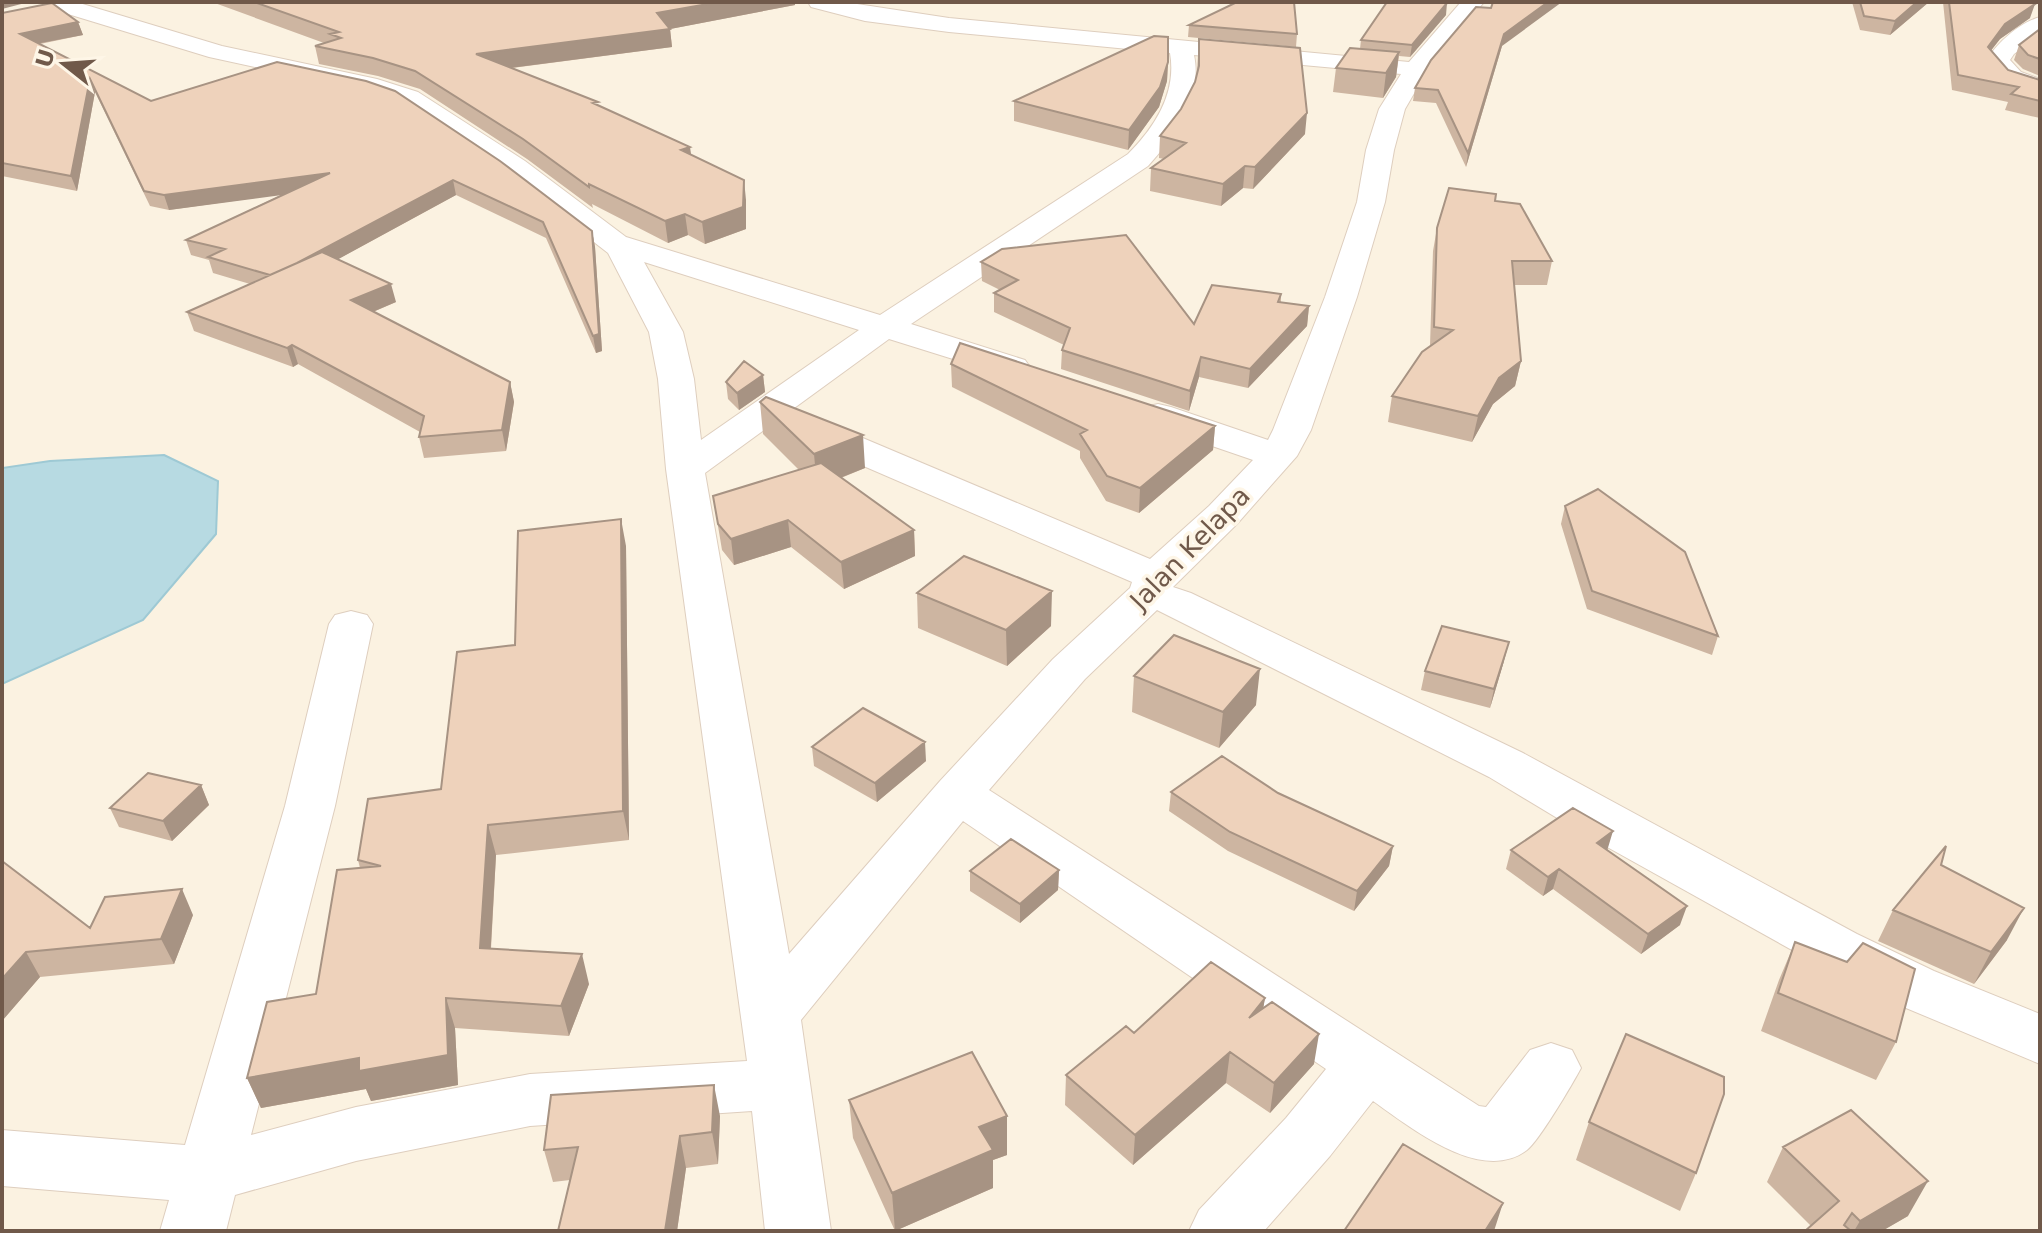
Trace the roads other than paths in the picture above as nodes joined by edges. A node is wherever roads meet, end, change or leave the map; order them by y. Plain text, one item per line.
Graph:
1 (819, 2) edge
2 (1473, 2) edge
3 (49, 6) edge
4 (1073, 10) dead end
5 (2035, 14) edge
6 (1046, 33) junction
7 (1181, 47) junction
8 (1417, 68) junction
9 (2040, 87) edge
10 (614, 243) junction
11 (886, 326) junction
12 (1045, 377) edge
13 (1132, 406) edge
14 (764, 412) junction
15 (1278, 456) junction
16 (685, 469) junction
17 (1152, 586) junction
18 (351, 624) dead end
19 (958, 793) junction
20 (771, 1015) junction
21 (2040, 1040) edge
22 (1365, 1066) junction
23 (1551, 1068) dead end
24 (778, 1084) junction
25 (2, 1158) edge
26 (201, 1203) edge
27 (798, 1231) edge
28 (1222, 1231) edge

1 - 6 street
2 - 8 street, Jalan Kelapa
3 - 10 street
4 - 6 street
5 - 9 street
6 - 7 street
7 - 8 street
7 - 11 street
8 - 15 street, Jalan Kelapa
10 - 11 street
10 - 16 street
11 - 12 street
11 - 14 street
13 - 15 street
14 - 16 street
14 - 17 street
15 - 17 street, Jalan Kelapa
16 - 20 street
17 - 19 street, Jalan Kelapa
17 - 21 street
18 - 26 street
19 - 20 street, Jalan Kelapa
19 - 22 street
20 - 24 street
22 - 23 street
22 - 28 street
24 - 26 street
24 - 27 street
25 - 26 street

